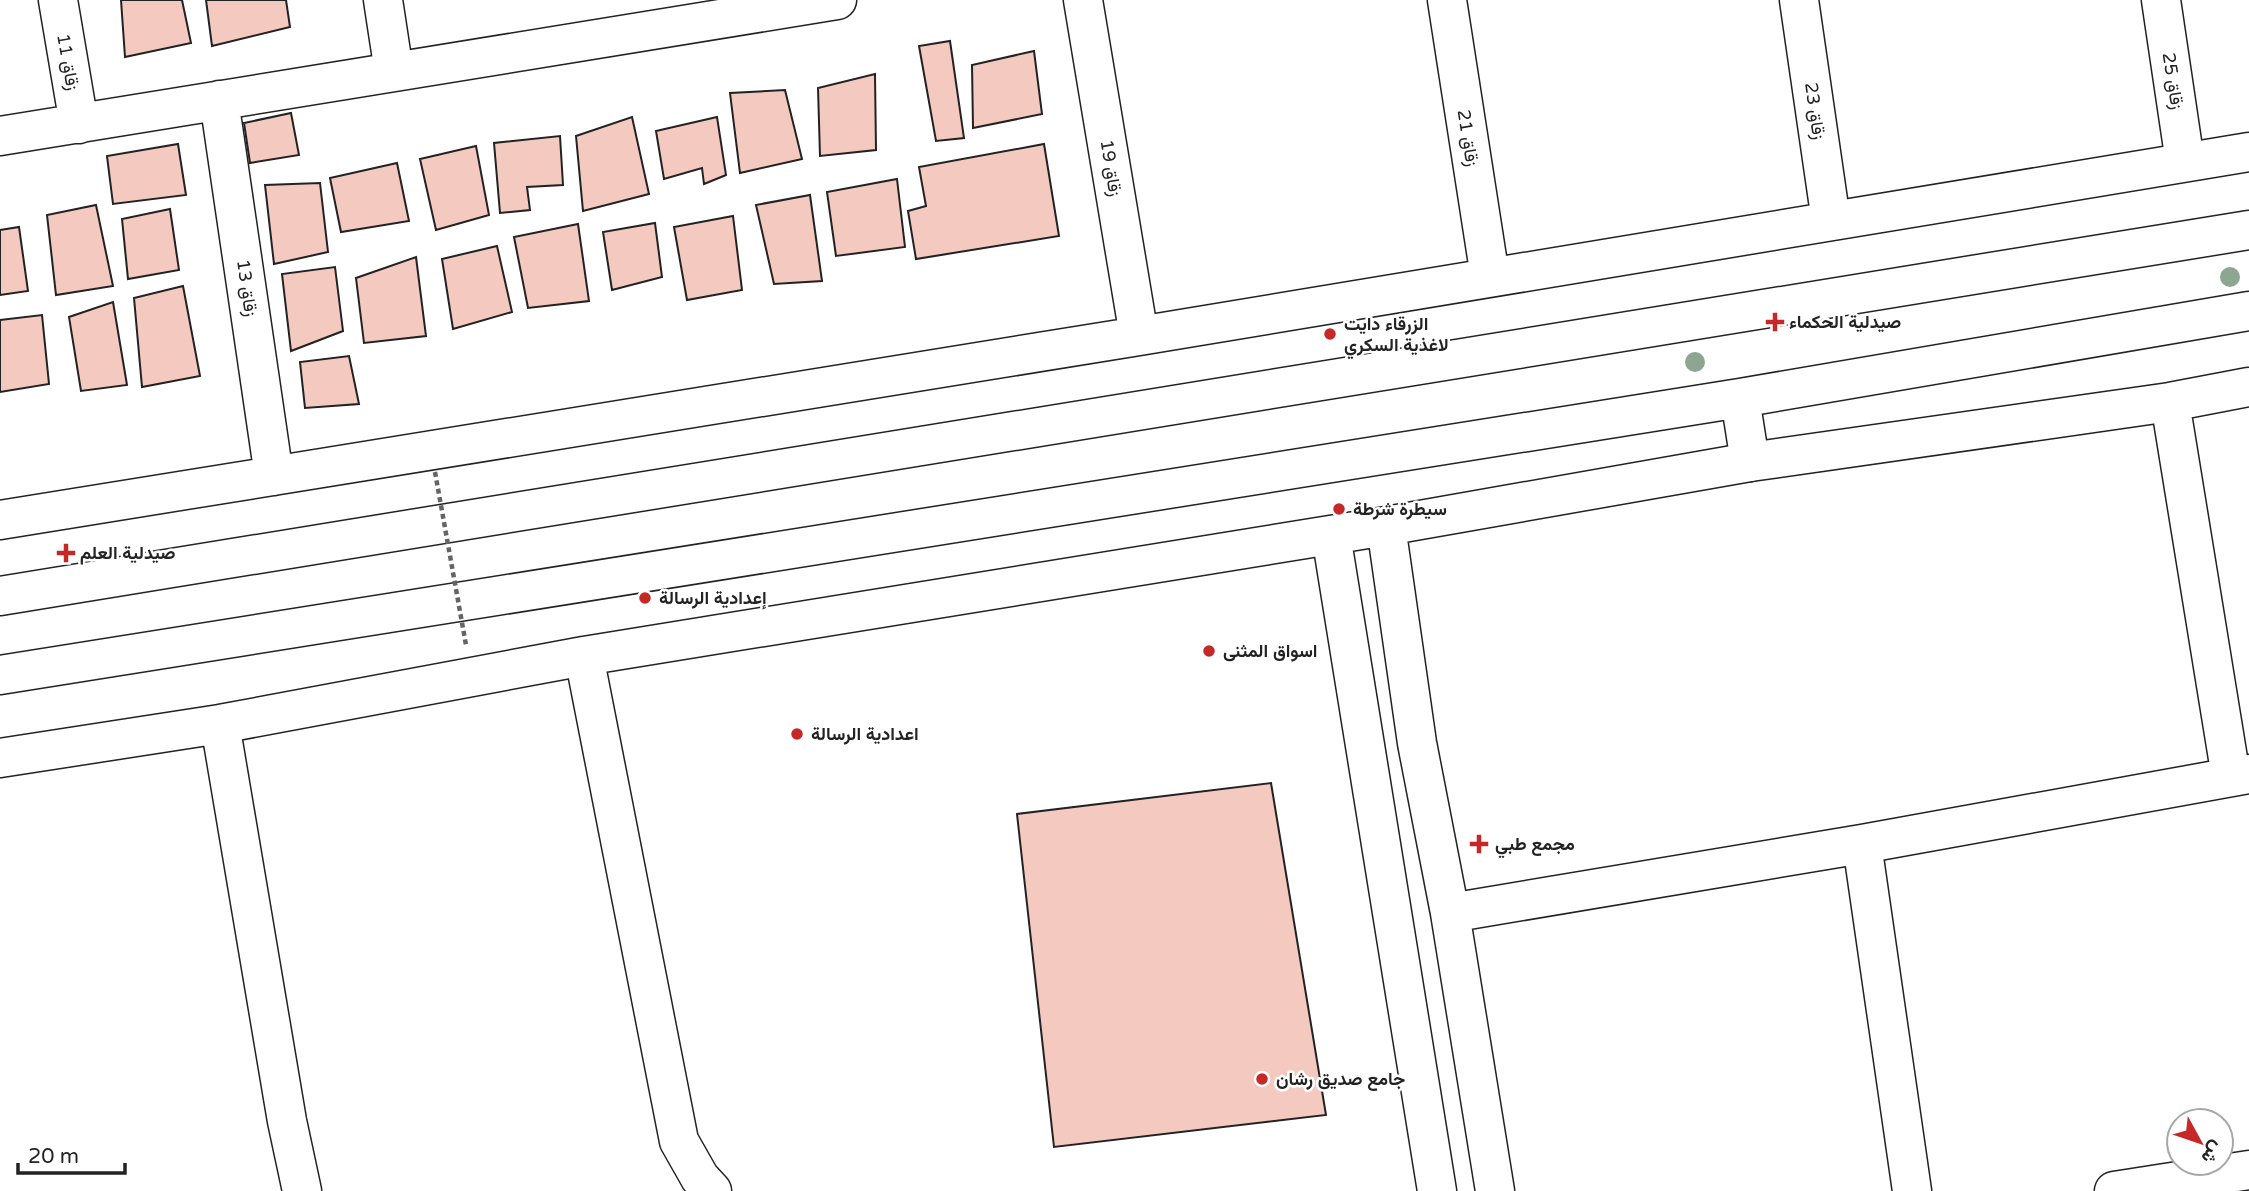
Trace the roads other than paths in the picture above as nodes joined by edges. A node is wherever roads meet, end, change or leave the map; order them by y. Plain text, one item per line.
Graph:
1 (58, 0) edge
2 (383, 0) edge
3 (837, 0) edge
4 (1083, 0) edge
5 (1447, 0) edge
6 (1799, 0) edge
7 (2161, 0) edge
8 (729, 9) edge
9 (394, 72) junction
10 (219, 100) junction
11 (79, 124) junction
12 (0, 136) edge
13 (2249, 152) edge
14 (2185, 162) junction
15 (1831, 221) junction
16 (2249, 230) edge
17 (1490, 276) junction
18 (2249, 311) edge
19 (1139, 336) junction
20 (2249, 387) edge
21 (1740, 398) junction
22 (2170, 402) junction
23 (1751, 462) junction
24 (274, 476) junction
25 (0, 520) edge
26 (1386, 526) junction
27 (1331, 535) junction
28 (0, 596) edge
29 (584, 656) junction
30 (0, 675) edge
31 (220, 724) junction
32 (0, 758) edge
33 (2240, 775) edge
34 (1862, 844) junction
35 (1450, 914) junction
36 (2249, 1170) edge
37 (302, 1191) edge
38 (712, 1191) edge
39 (1437, 1191) edge
40 (1495, 1191) edge
41 (1912, 1191) edge
42 (2114, 1191) edge

1 - 11 main road, زقاق 11
2 - 9 main road
3 - 8 main road
4 - 19 main road, زقاق 19
5 - 17 main road, زقاق 21
6 - 15 main road, زقاق 23
7 - 14 main road, زقاق 25
8 - 9 main road
9 - 10 main road
10 - 11 main road
10 - 24 main road, زقاق 13
11 - 12 main road
13 - 14 main road
14 - 15 main road
15 - 17 main road
16 - 28 main road
17 - 19 main road
18 - 21 main road
19 - 24 main road
20 - 22 main road
21 - 23 main road
21 - 30 main road
22 - 23 main road
22 - 33 main road
23 - 26 main road
24 - 25 main road
26 - 27 main road
26 - 35 main road
27 - 29 main road
27 - 39 main road
29 - 31 main road
29 - 38 main road
31 - 32 main road
31 - 37 main road
33 - 34 main road
34 - 35 main road
34 - 41 main road
35 - 40 main road
36 - 42 main road

